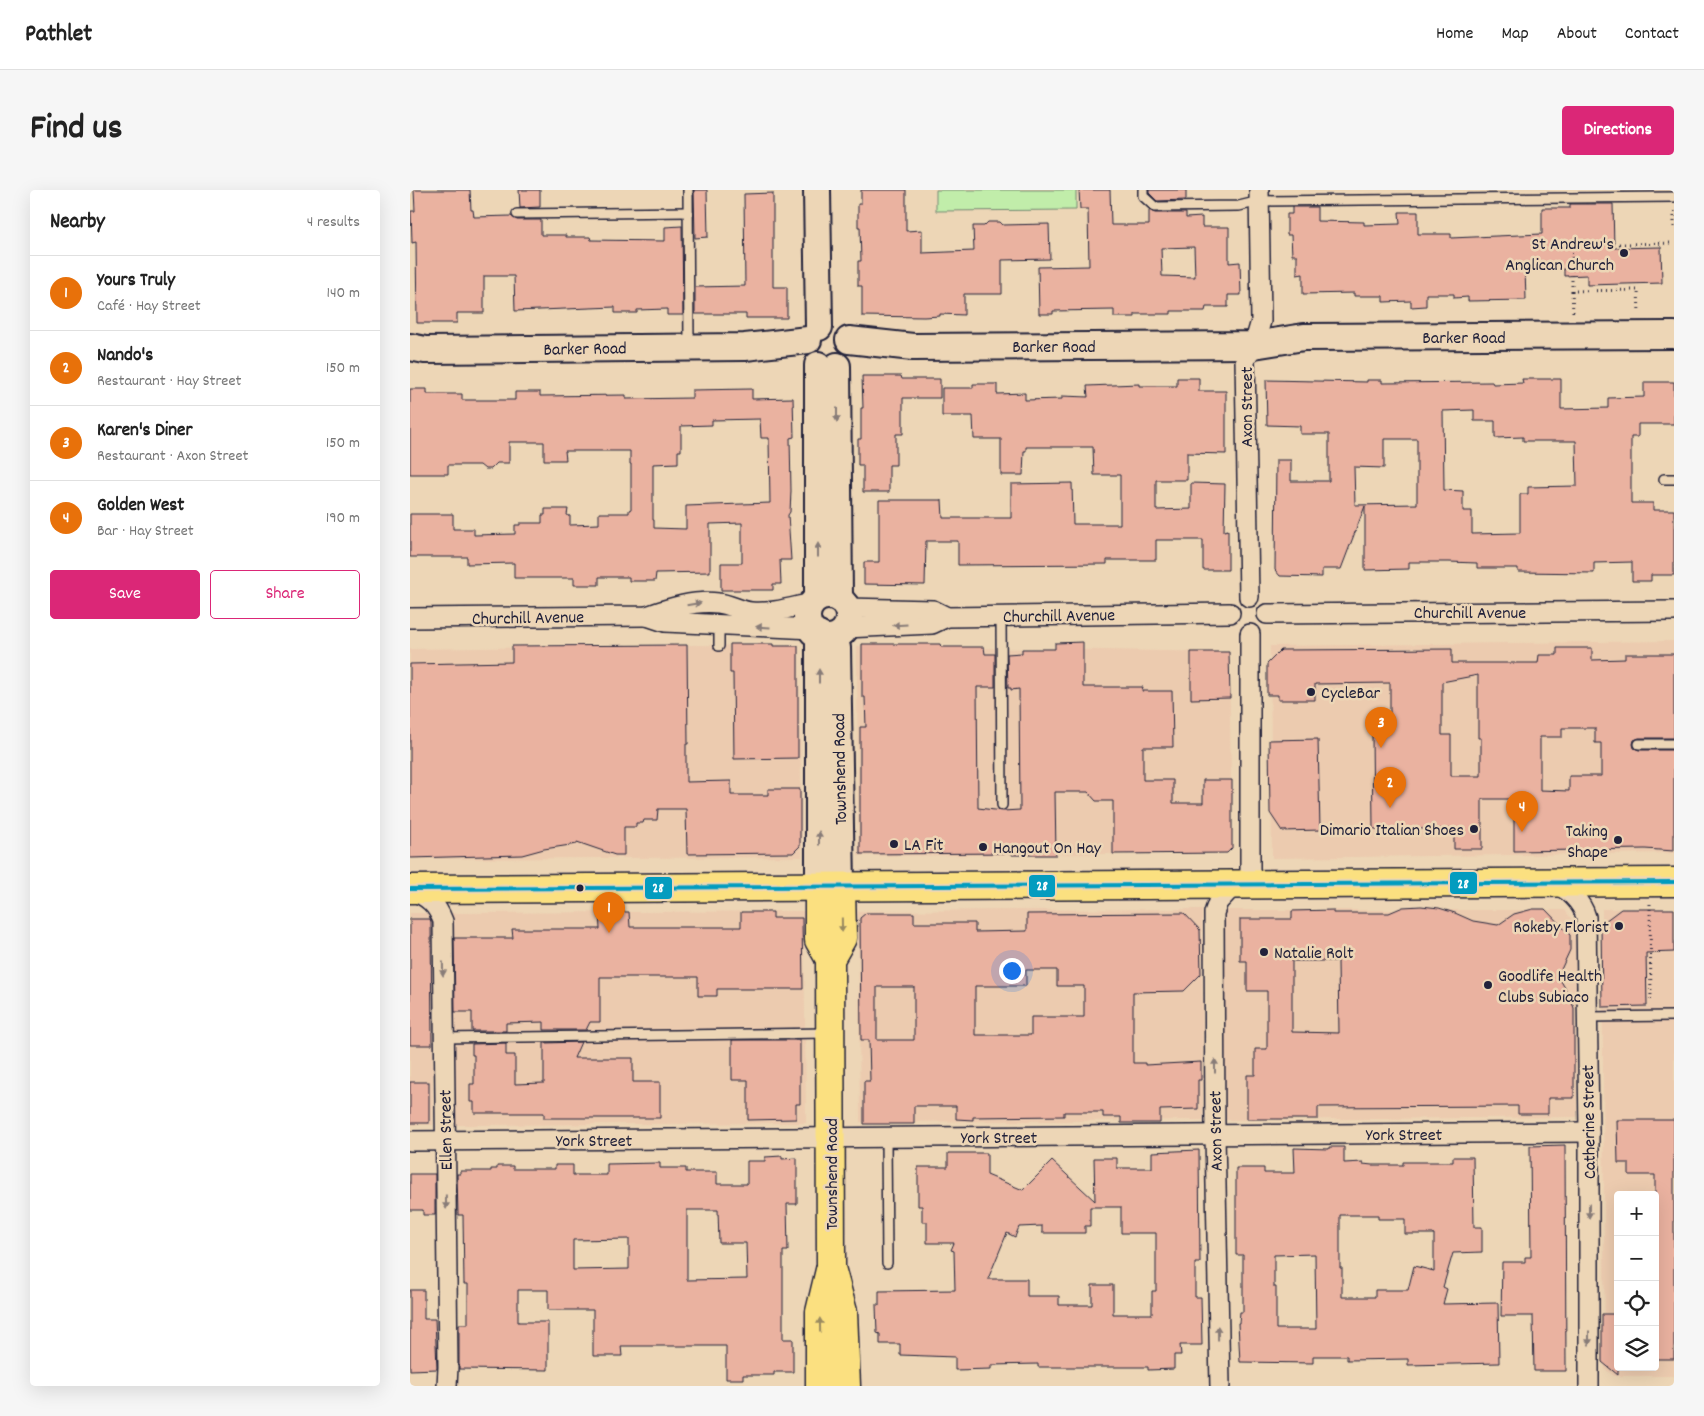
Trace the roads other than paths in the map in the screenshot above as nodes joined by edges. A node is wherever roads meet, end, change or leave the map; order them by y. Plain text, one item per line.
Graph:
1 (688, 190) edge
2 (817, 190) edge
3 (834, 190) edge
4 (1143, 190) edge
5 (1260, 196) edge
6 (1674, 196) edge
7 (688, 212) junction
8 (517, 214) dead end
9 (1674, 335) edge
10 (1254, 345) junction
11 (689, 348) junction
12 (828, 348) junction
13 (415, 350) edge
14 (1674, 351) edge
15 (1248, 597) junction
16 (1674, 611) edge
17 (1230, 613) junction
18 (1267, 614) junction
19 (647, 616) junction
20 (1001, 616) junction
21 (829, 617) junction
22 (410, 618) edge
23 (719, 625) junction
24 (1250, 634) junction
25 (719, 646) dead end
26 (1638, 744) dead end
27 (1674, 744) edge
28 (1002, 805) dead end
29 (1544, 882) junction
30 (1674, 882) edge
31 (1242, 884) junction
32 (830, 887) junction
33 (410, 890) edge
34 (1674, 1016) edge
35 (1587, 1017) junction
36 (830, 1033) junction
37 (444, 1038) junction
38 (1589, 1132) junction
39 (1215, 1135) junction
40 (831, 1138) junction
41 (886, 1138) junction
42 (445, 1141) junction
43 (410, 1142) edge
44 (887, 1262) dead end
45 (831, 1268) junction
46 (446, 1386) edge
47 (820, 1386) edge
48 (846, 1386) edge
49 (1220, 1386) edge
50 (1589, 1386) edge

1 - 7 lane
2 - 12 street, Townshend Road
3 - 12 street, Townshend Road
4 - 5 lane
5 - 6 lane
5 - 10 street, Axon Street
7 - 8 lane
7 - 11 lane
9 - 10 street, Barker Road
10 - 12 street, Barker Road
10 - 14 street, Barker Road
10 - 15 street, Axon Street
11 - 12 street, Barker Road
11 - 13 street, Barker Road
12 - 21 street, Townshend Road
15 - 17 street
15 - 18 street
16 - 18 street, Churchill Avenue
17 - 20 street, Churchill Avenue
17 - 24 street
18 - 24 street
19 -> 21 street, Churchill Avenue
19 - 22 street, Churchill Avenue
19 - 23 street, Churchill Avenue
20 - 21 street, Churchill Avenue
20 - 28 lane
21 -> 23 street, Churchill Avenue
21 - 32 street, Townshend Road
23 - 25 lane
24 - 31 street
26 - 27 lane
29 - 30 main road
29 - 31 main road
29 - 35 street, Catherine Street
31 - 32 main road
39 -> 31 street, Axon Street
32 - 33 main road
32 - 36 main road, Townshend Road
33 -> 37 street, Ellen Street
34 - 35 lane
35 - 38 street, Catherine Street
36 - 37 lane
36 - 40 main road, Townshend Road
37 - 42 street, Ellen Street
38 - 39 street, York Street
38 -> 50 street, Catherine Street
39 - 41 street, York Street
49 -> 39 street, Axon Street
40 - 41 street, York Street
40 - 42 street, York Street
40 - 45 main road, Townshend Road
41 - 44 lane
42 - 43 street, York Street
42 -> 46 street, Ellen Street
47 -> 45 main road
45 - 48 main road, Townshend Road

